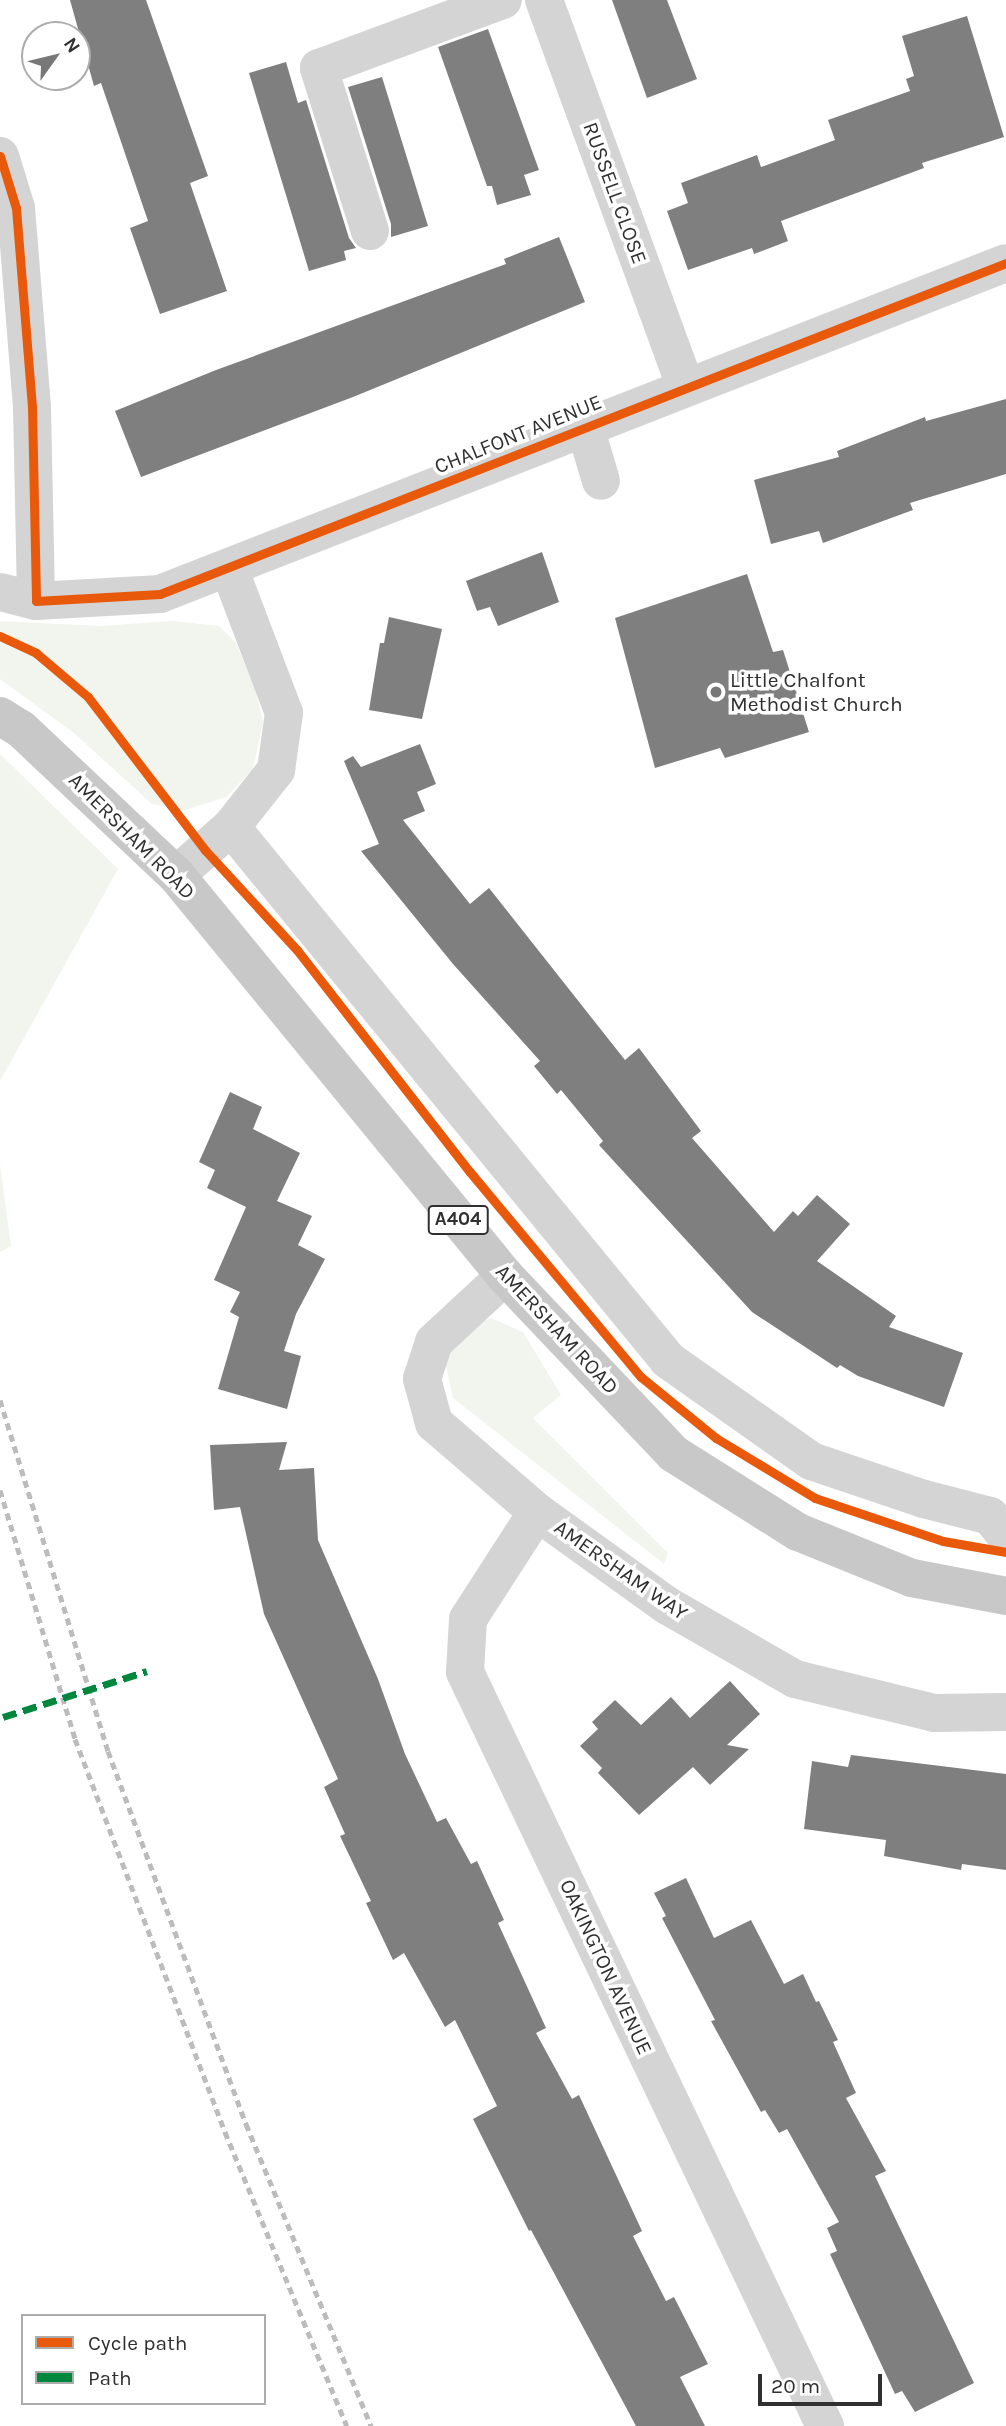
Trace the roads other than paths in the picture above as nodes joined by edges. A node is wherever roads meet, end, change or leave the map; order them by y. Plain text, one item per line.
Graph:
1 (503, 0) edge
2 (544, 0) edge
3 (0, 156) edge
4 (370, 231) dead end
5 (1006, 263) edge
6 (686, 387) junction
7 (585, 427) junction
8 (601, 481) dead end
9 (229, 568) junction
10 (18, 596) edge
11 (0, 716) edge
12 (230, 827) junction
13 (176, 875) junction
14 (505, 1276) junction
15 (537, 1511) junction
16 (1006, 1536) edge
17 (1006, 1596) edge
18 (1006, 1712) edge
19 (825, 2426) edge

1 - 4 street
2 - 6 street, RUSSELL CLOSE
3 - 10 street
5 - 6 street, CHALFONT AVENUE
6 - 7 street, CHALFONT AVENUE
7 - 8 street
7 - 9 street, CHALFONT AVENUE
9 - 10 street, CHALFONT AVENUE
9 - 12 street
11 - 13 main road, AMERSHAM ROAD / A404
12 - 13 street
12 - 16 street
13 - 14 main road, AMERSHAM ROAD / A404
14 - 15 street, AMERSHAM WAY
14 - 17 main road, AMERSHAM ROAD / A404
15 - 18 street, AMERSHAM WAY
15 - 19 street, OAKINGTON AVENUE

